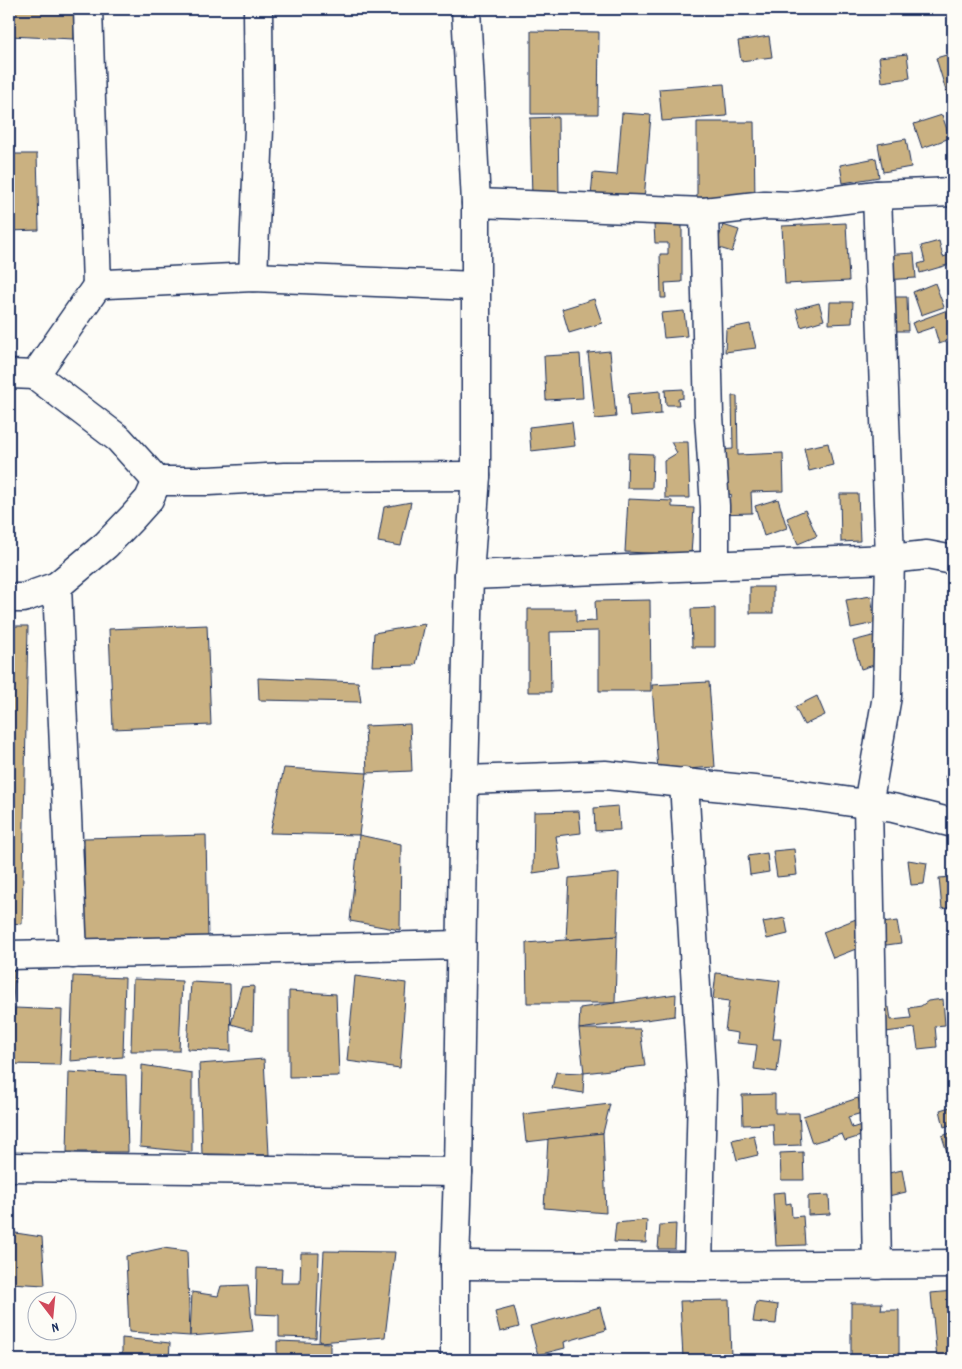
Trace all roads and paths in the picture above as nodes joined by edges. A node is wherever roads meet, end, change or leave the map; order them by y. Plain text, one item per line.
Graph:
1 (88, 9) edge
2 (258, 9) edge
3 (466, 9) edge
4 (953, 192) edge
5 (877, 195) junction
6 (476, 203) junction
7 (704, 212) junction
8 (253, 277) junction
9 (96, 286) junction
10 (475, 286) junction
11 (22, 374) edge
12 (476, 476) junction
13 (157, 481) junction
14 (890, 559) junction
15 (953, 560) edge
16 (715, 564) junction
17 (469, 575) junction
18 (57, 586) junction
19 (9, 598) edge
20 (464, 780) junction
21 (684, 782) junction
22 (868, 805) junction
23 (953, 823) edge
24 (461, 945) junction
25 (73, 954) junction
26 (9, 955) edge
27 (9, 1167) edge
28 (458, 1172) junction
29 (953, 1264) edge
30 (455, 1265) junction
31 (877, 1265) junction
32 (698, 1266) junction
33 (455, 1360) edge

1 - 9 street
2 - 8 street
3 - 6 street
4 - 5 street
5 - 7 street
5 - 14 street
6 - 7 street
6 - 10 street
7 - 16 street
8 - 9 street
8 - 10 street
9 - 11 street
10 - 12 street
11 - 13 street
12 - 13 street
12 - 17 street
13 - 18 street
14 - 15 street
14 - 16 street
14 - 22 street
16 - 17 street
17 - 20 street
18 - 19 street
18 - 25 street
20 - 21 street
20 - 24 street
21 - 22 street
21 - 32 street
22 - 23 street
22 - 31 street
24 - 25 street
24 - 28 street
25 - 26 street
27 - 28 street
28 - 30 street
29 - 31 street
30 - 32 street
30 - 33 street
31 - 32 street

